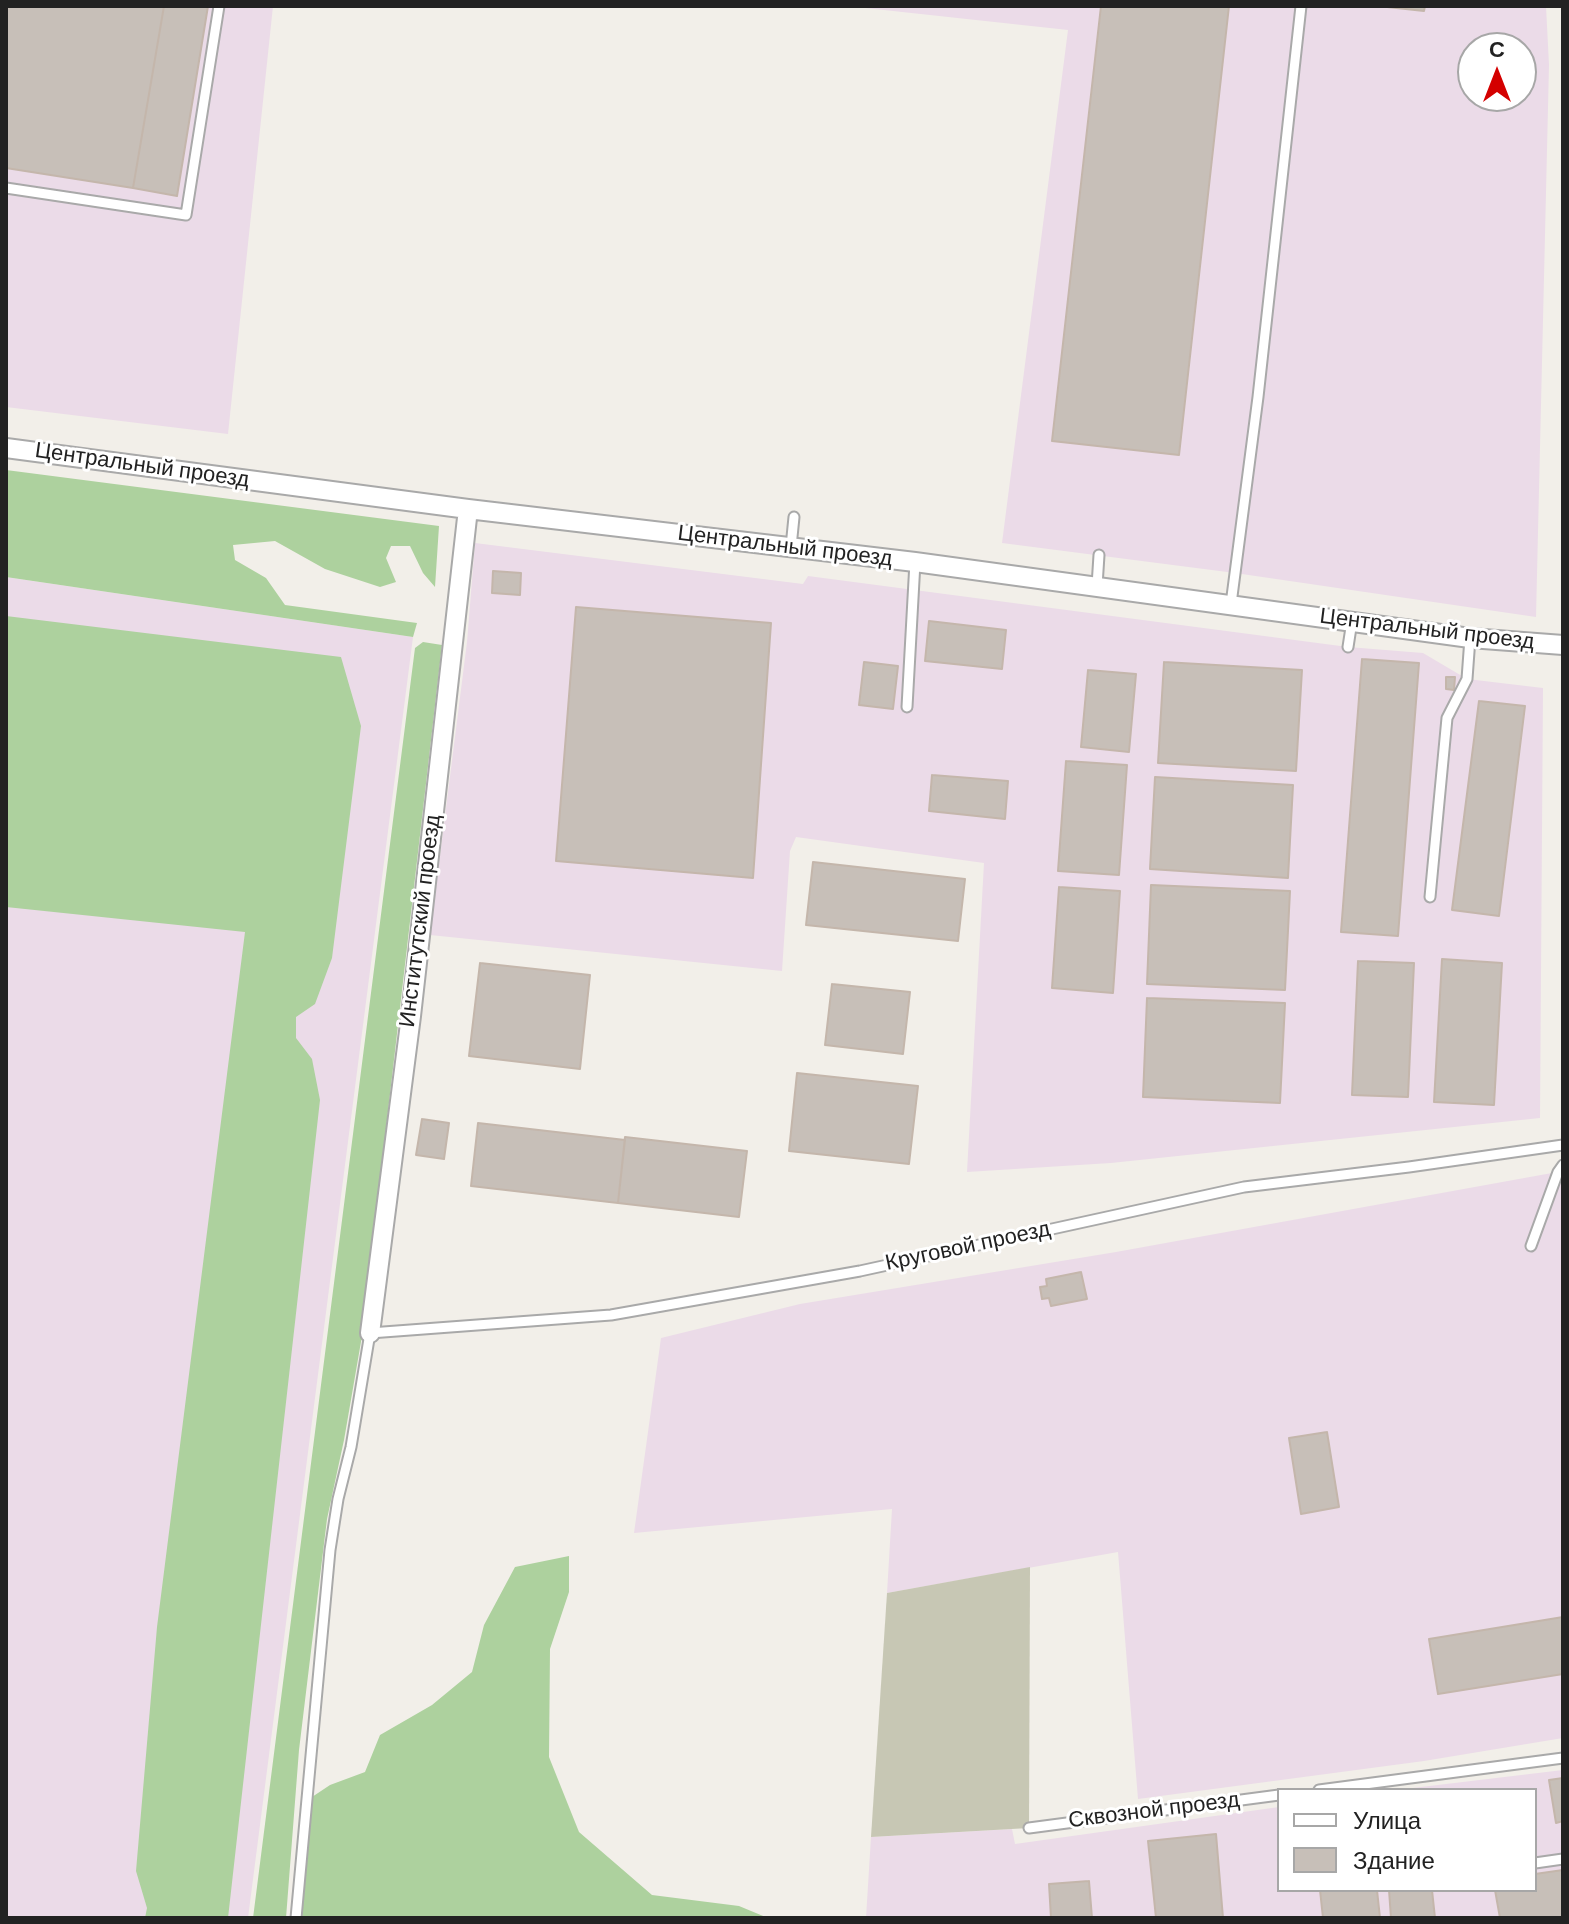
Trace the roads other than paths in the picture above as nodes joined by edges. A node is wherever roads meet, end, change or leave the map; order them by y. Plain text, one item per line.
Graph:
1 (219, 6) edge
2 (1301, 6) edge
3 (6, 188) edge
4 (6, 448) edge
5 (468, 509) junction
6 (794, 517) dead end
7 (791, 547) junction
8 (1099, 555) dead end
9 (915, 562) junction
10 (1097, 586) junction
11 (1231, 604) junction
12 (1352, 621) junction
13 (1470, 638) junction
14 (1563, 645) edge
15 (1348, 647) dead end
16 (907, 707) dead end
17 (1430, 897) dead end
18 (1563, 1145) edge
19 (1563, 1165) edge
20 (1531, 1246) dead end
21 (370, 1333) junction
22 (1563, 1758) edge
23 (1334, 1788) edge
24 (1277, 1795) edge
25 (1029, 1828) dead end
26 (1563, 1859) edge
27 (1537, 1863) edge
28 (296, 1918) edge

1 - 3 lane
2 - 11 lane
4 - 5 street, Центральный проезд
5 - 7 street, Центральный проезд
5 - 21 street, Институтский проезд
6 - 7 lane
7 - 9 street, Центральный проезд
8 - 10 lane
9 - 10 street, Центральный проезд
9 - 16 lane
10 - 11 street, Центральный проезд
11 - 12 street, Центральный проезд
12 - 13 street, Центральный проезд
12 - 15 lane
13 - 14 street, Центральный проезд
13 - 17 lane
18 - 21 lane, Круговой проезд
19 - 20 lane
21 - 28 lane
22 - 23 lane
24 - 25 lane, Сквозной проезд
26 - 27 lane

